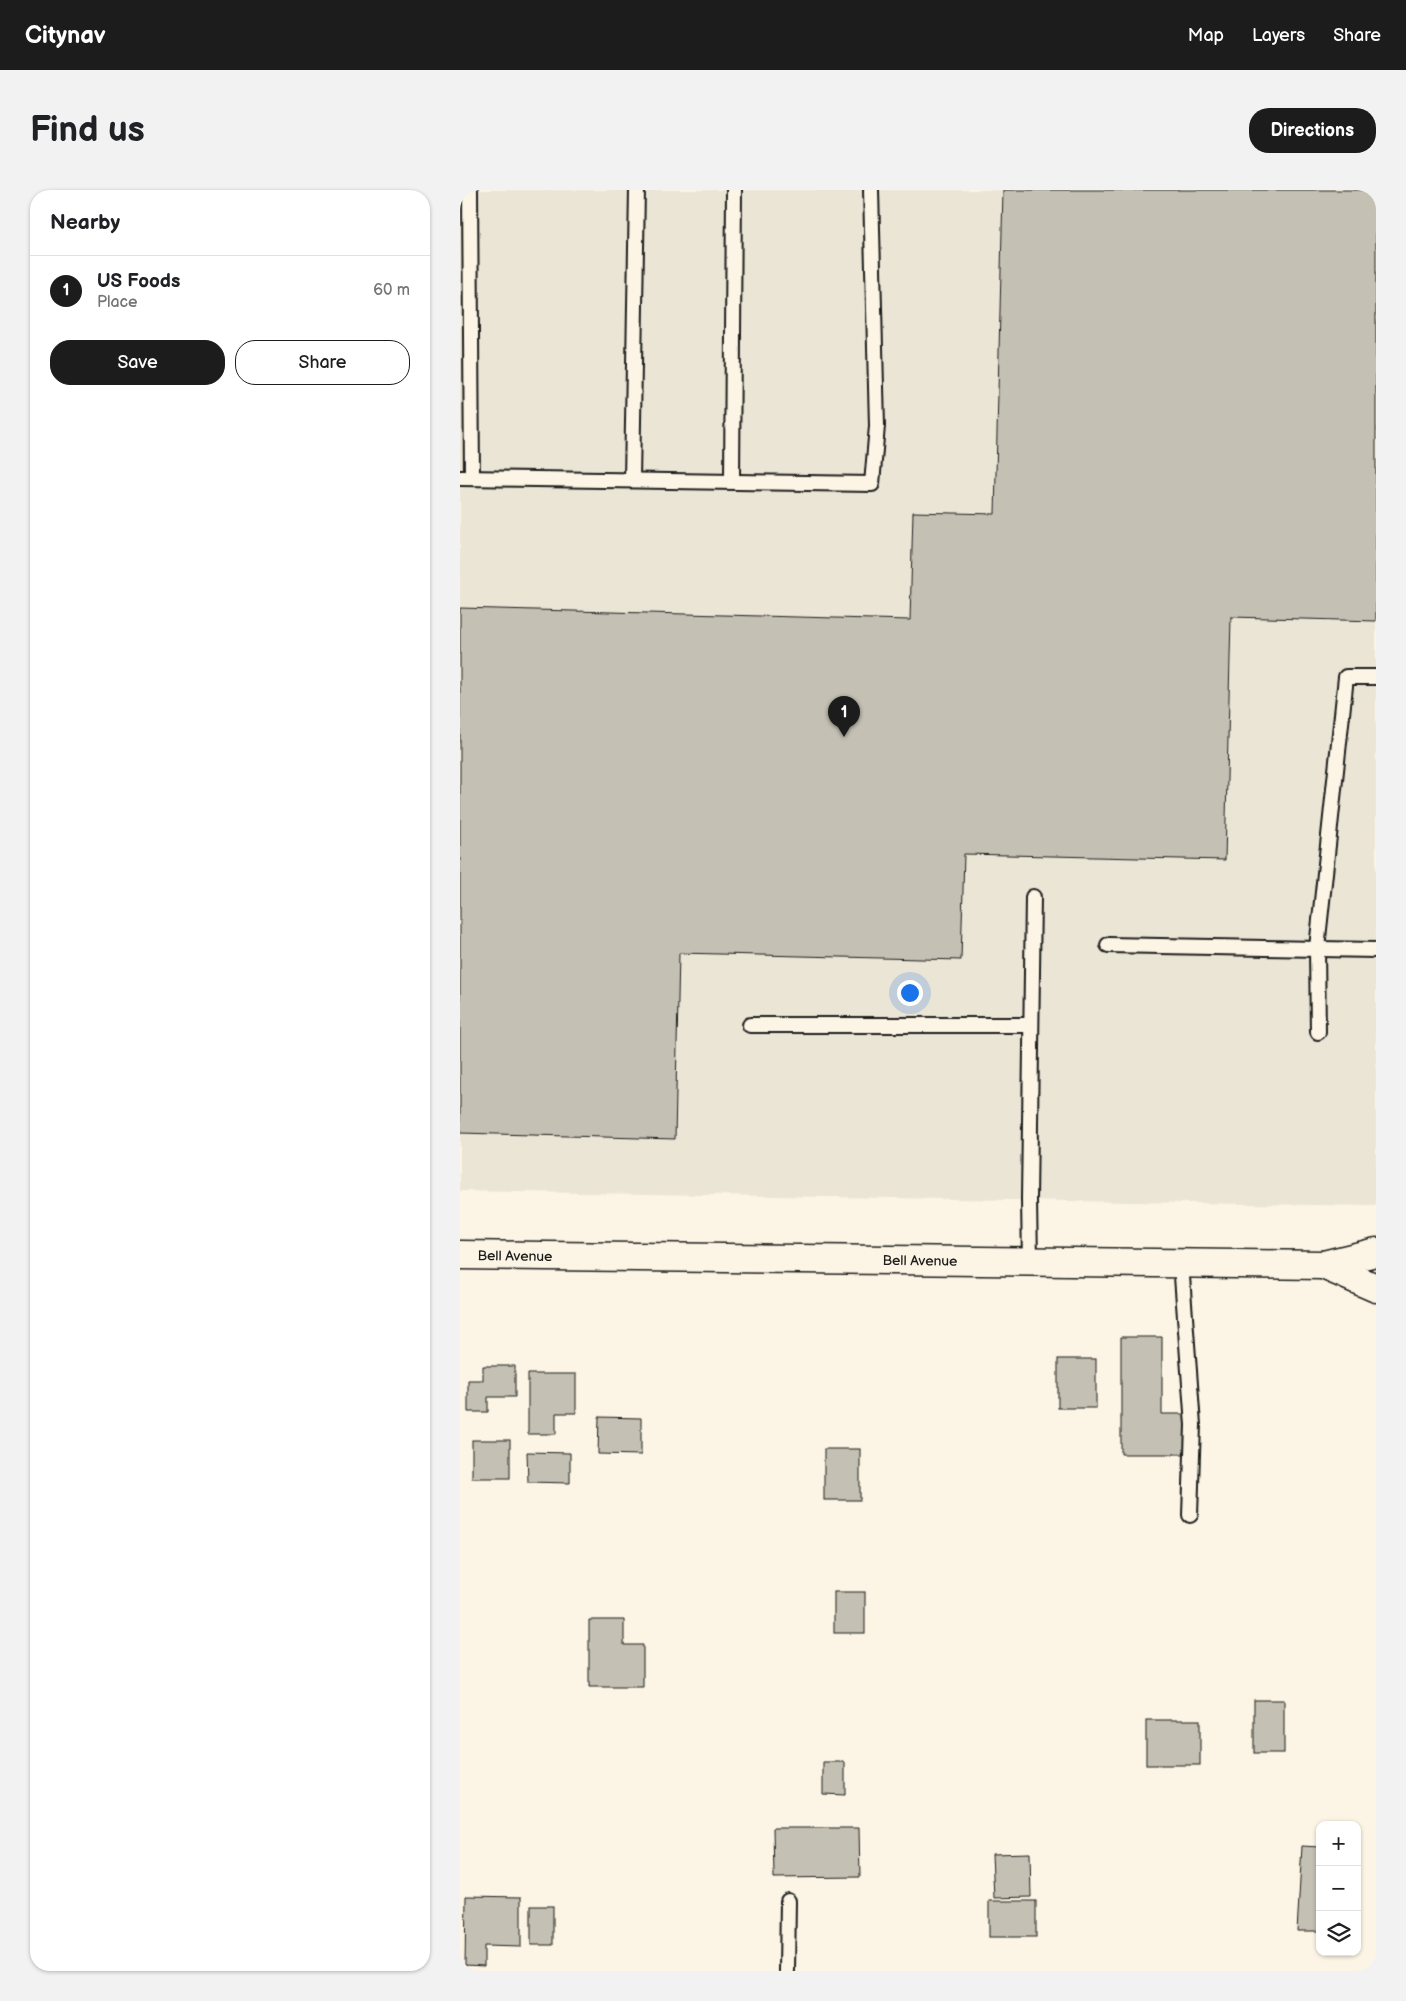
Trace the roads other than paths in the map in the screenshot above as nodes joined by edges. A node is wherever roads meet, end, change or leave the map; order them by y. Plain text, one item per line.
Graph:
1 (470, 190) edge
2 (638, 190) edge
3 (734, 190) edge
4 (871, 190) edge
5 (466, 478) edge
6 (632, 480) junction
7 (732, 481) junction
8 (1376, 677) edge
9 (1034, 897) dead end
10 (1108, 945) dead end
11 (1317, 948) junction
12 (1376, 950) edge
13 (750, 1025) dead end
14 (1031, 1025) junction
15 (1318, 1032) dead end
16 (1376, 1252) edge
17 (460, 1256) edge
18 (1030, 1262) junction
19 (1181, 1263) junction
20 (1323, 1265) junction
21 (1376, 1288) edge
22 (1190, 1515) dead end
23 (788, 1901) dead end
24 (787, 1971) edge

1 - 5 lane
2 - 6 lane
3 - 7 lane
4 - 7 lane
5 - 6 lane
6 - 7 lane
8 - 11 lane
9 - 14 lane
10 - 11 lane
11 - 12 lane
11 - 15 lane
13 - 14 lane
14 - 18 lane
16 - 20 main road
17 - 18 main road, Bell Avenue
18 - 19 main road, Bell Avenue
19 - 20 main road, Bell Avenue
19 - 22 lane
20 - 21 main road, Bell Avenue
23 - 24 lane

